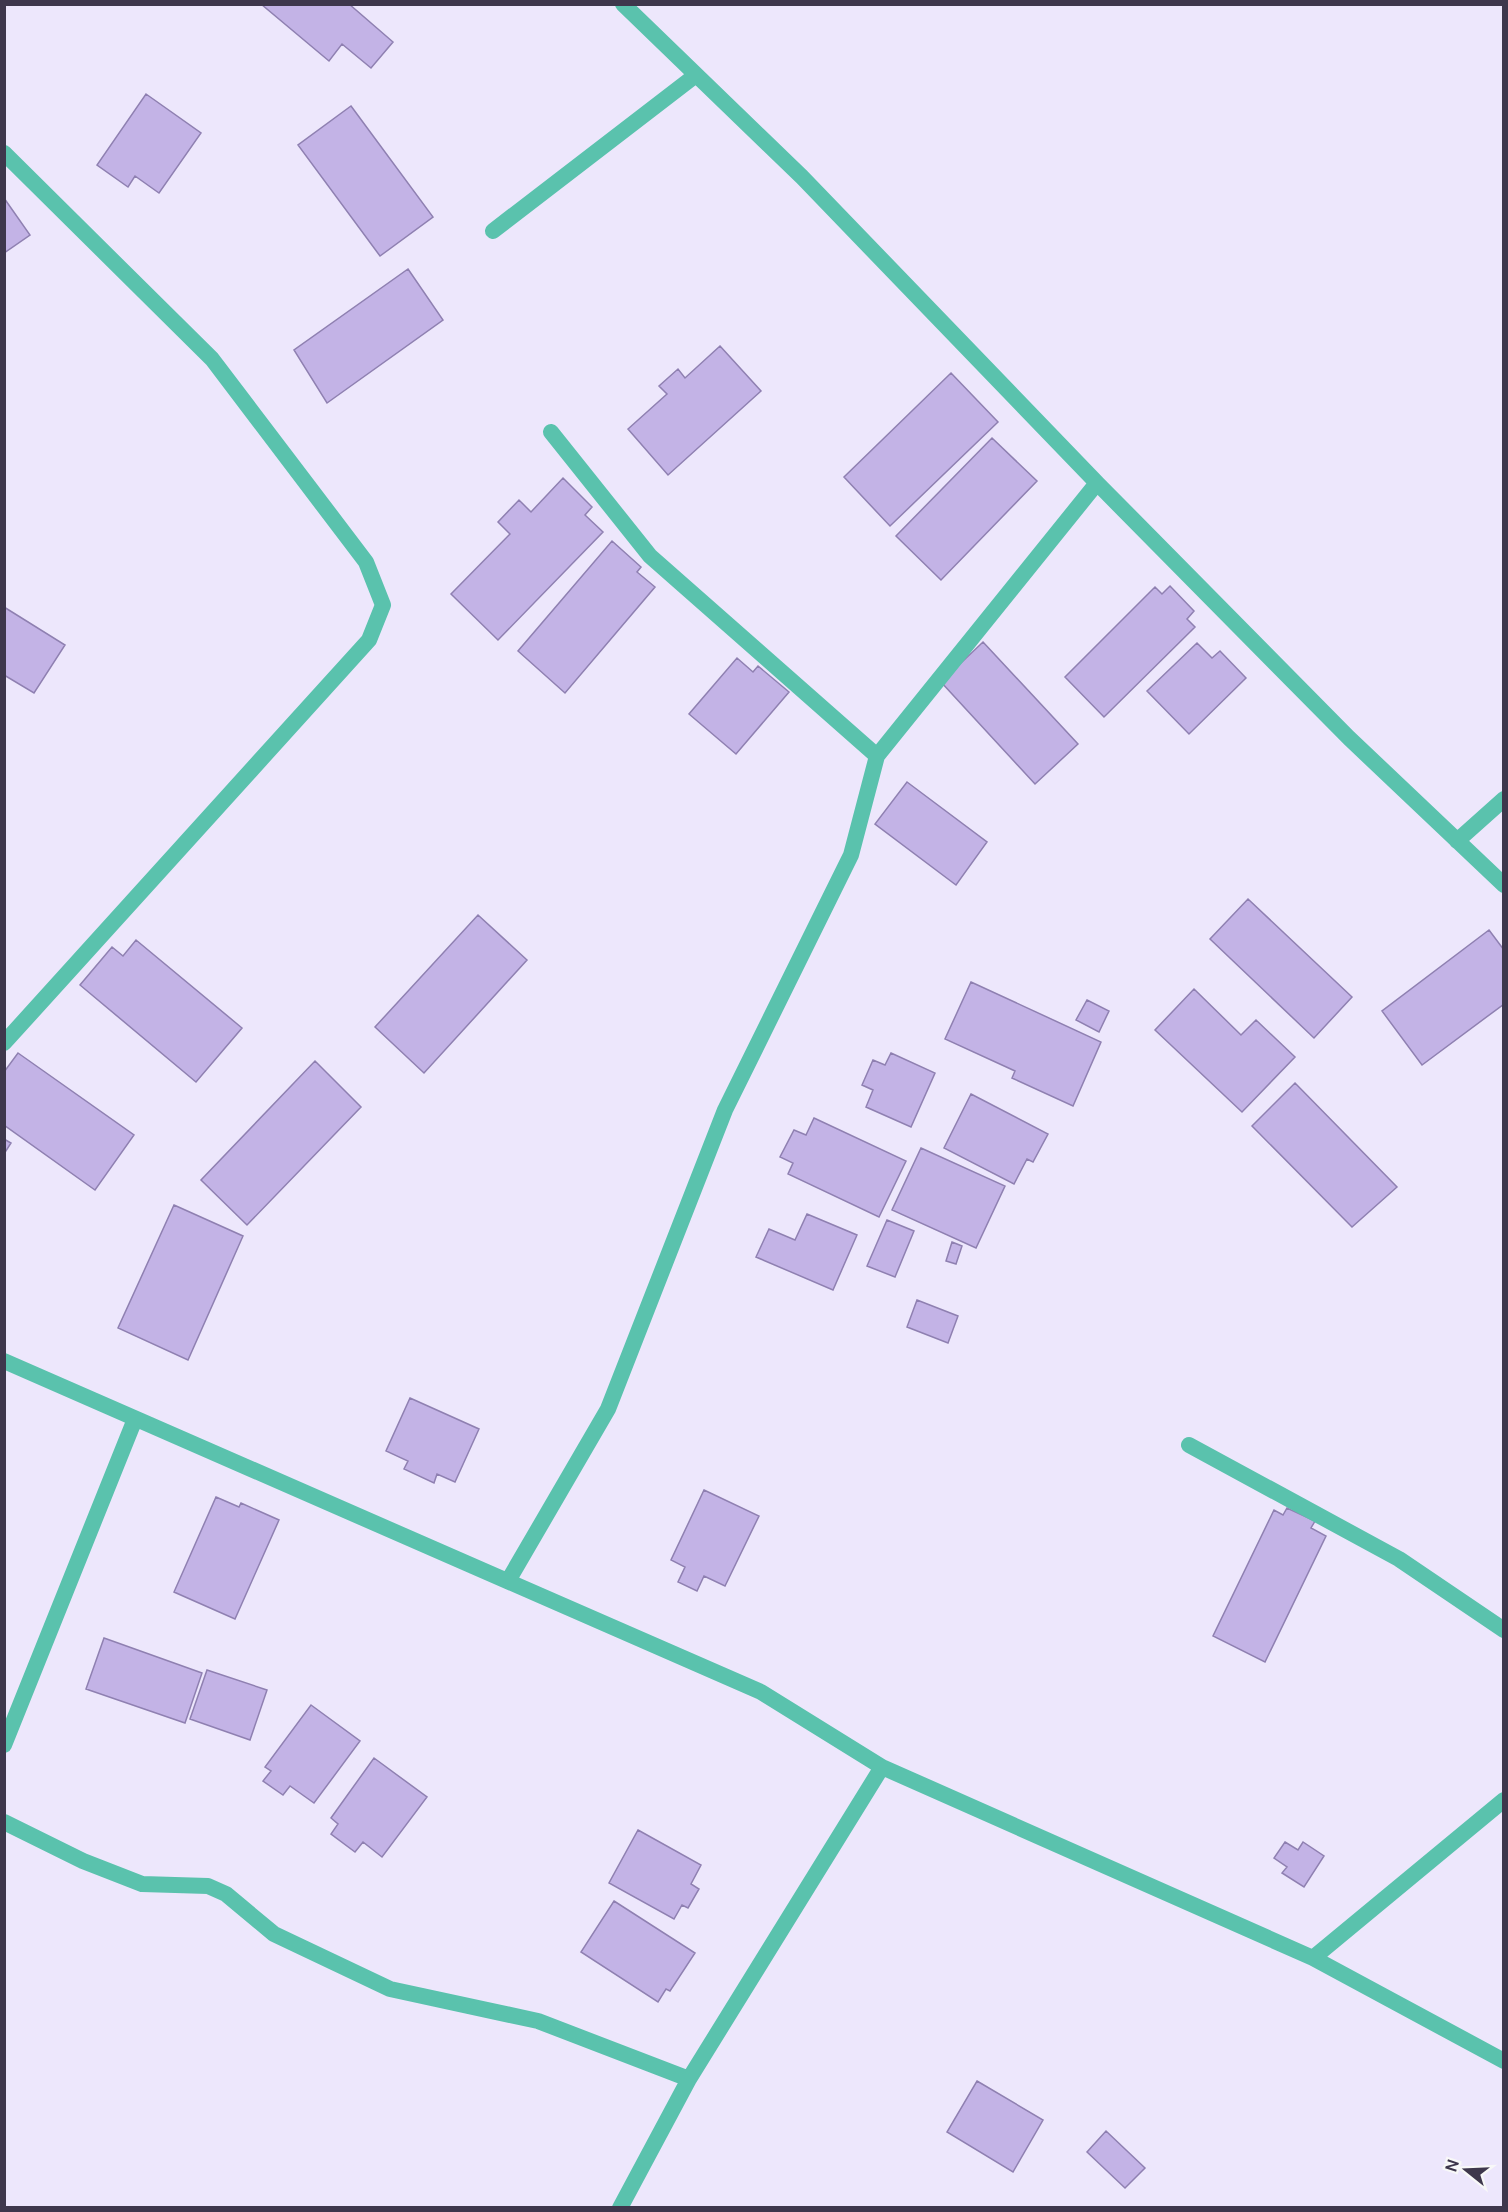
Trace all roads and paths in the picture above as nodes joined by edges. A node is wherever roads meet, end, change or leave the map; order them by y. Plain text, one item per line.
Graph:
1 (623, 4) edge
2 (696, 75) junction
3 (4, 153) edge
4 (493, 231) dead end
5 (551, 432) dead end
6 (1097, 483) junction
7 (877, 756) junction
8 (1503, 799) edge
9 (1457, 841) junction
10 (1503, 885) edge
11 (4, 1044) edge
12 (4, 1361) edge
13 (135, 1419) junction
14 (1189, 1445) dead end
15 (508, 1581) junction
16 (1503, 1630) edge
17 (4, 1745) edge
18 (882, 1767) junction
19 (1503, 1800) edge
20 (4, 1822) edge
21 (1313, 1958) junction
22 (1503, 2061) edge
23 (689, 2079) junction
24 (620, 2208) edge

1 - 2 street
2 - 4 street
2 - 6 street
3 - 11 street
5 - 7 street
6 - 7 street
6 - 9 street
7 - 15 street
8 - 9 street
9 - 10 street
12 - 13 street
13 - 15 street
13 - 17 street
14 - 16 street
15 - 18 street
18 - 21 street
18 - 23 street
19 - 21 street
20 - 23 street
21 - 22 street
23 - 24 street

